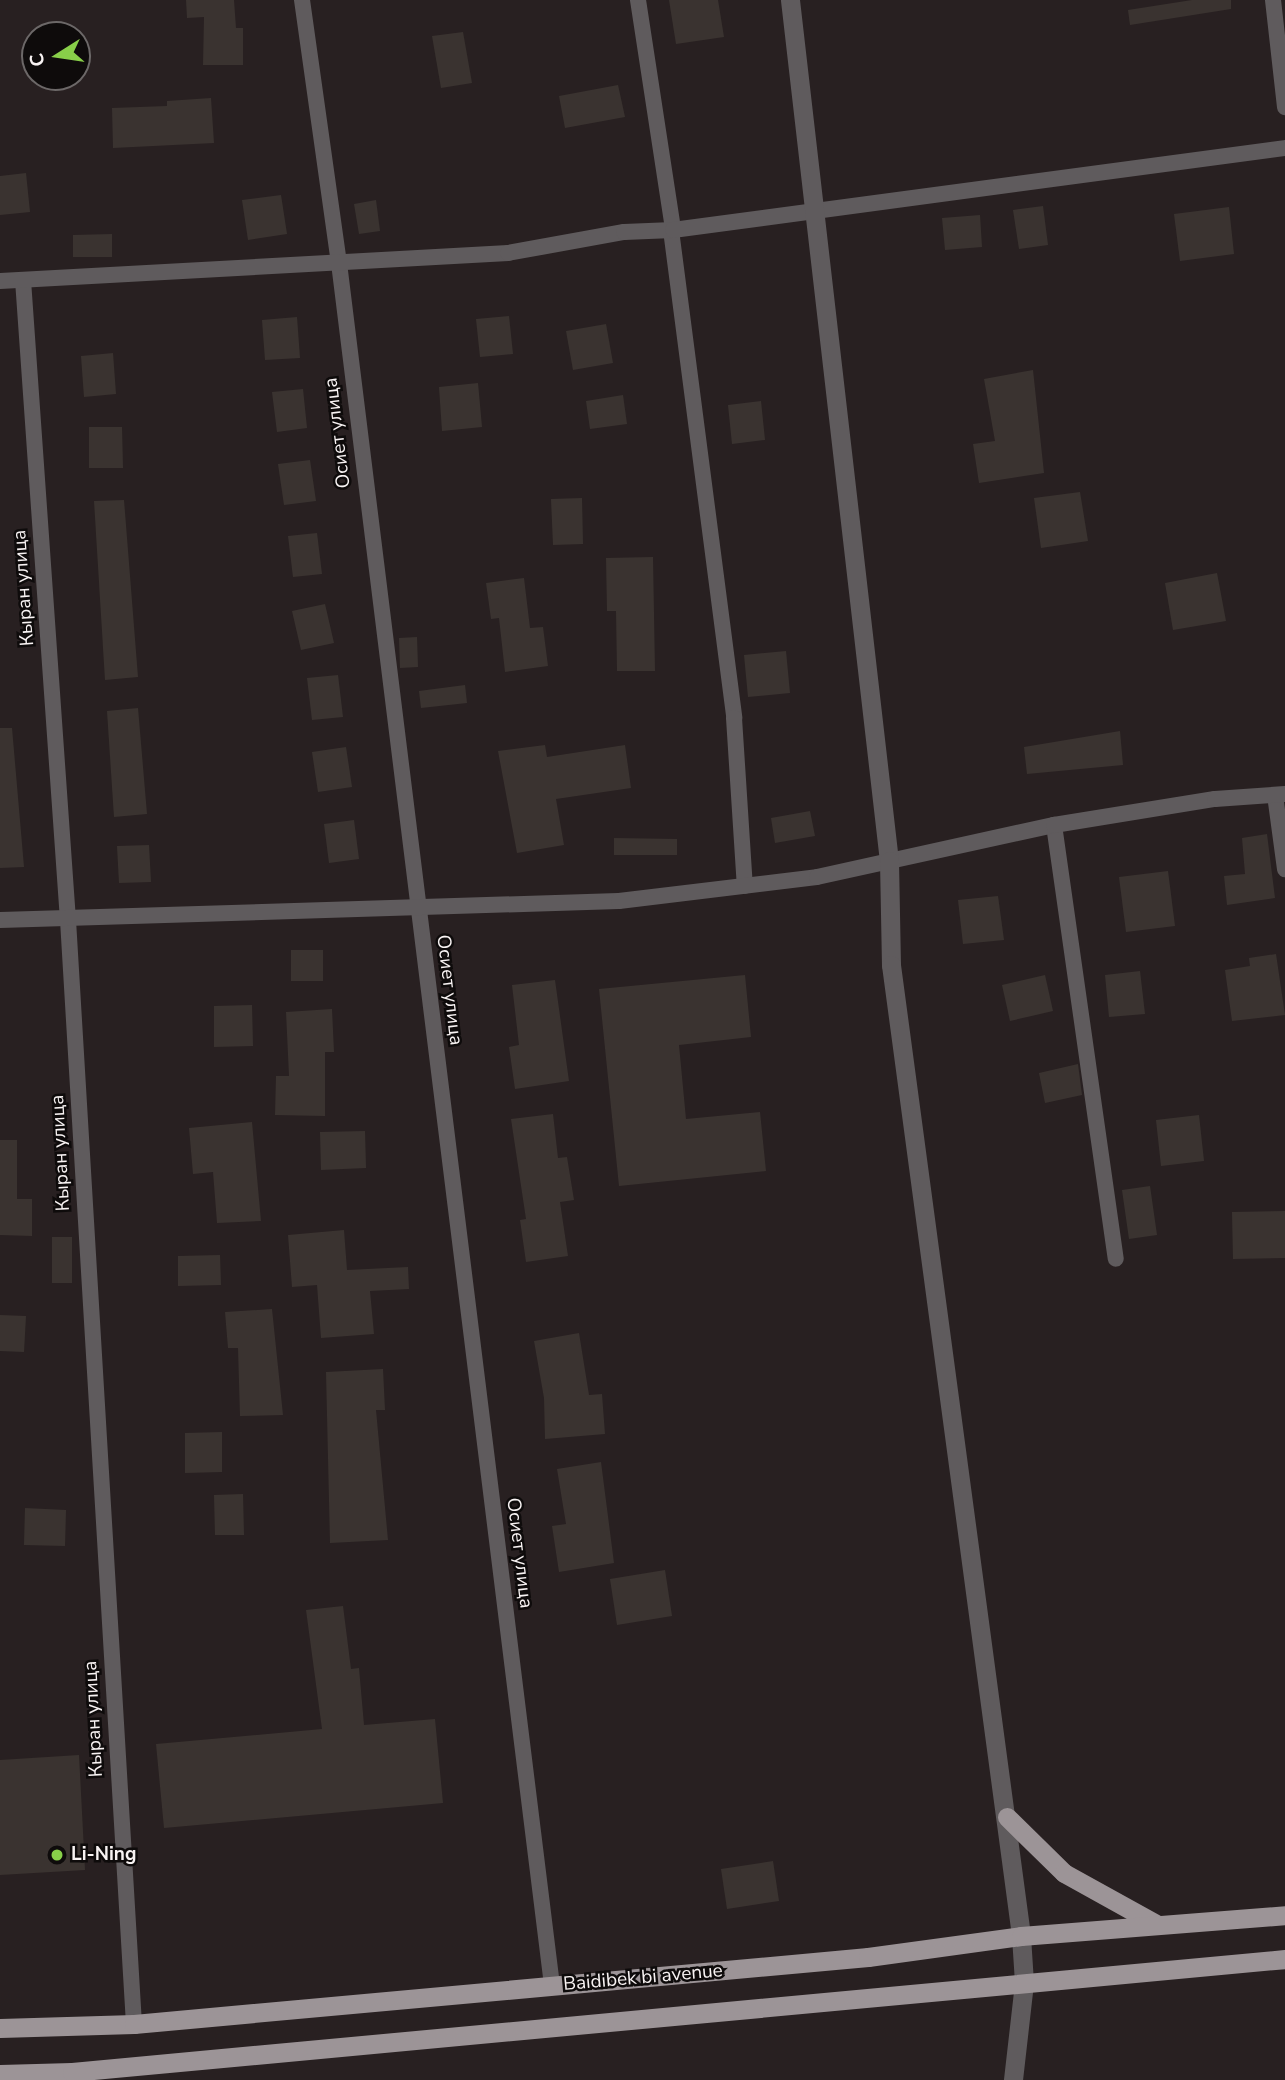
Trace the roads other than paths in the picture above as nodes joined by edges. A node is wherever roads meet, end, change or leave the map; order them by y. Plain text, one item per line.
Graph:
1 (302, 0) edge
2 (638, 0) edge
3 (790, 0) edge
4 (1273, 0) edge
5 (1285, 107) edge
6 (1285, 148) edge
7 (818, 209) junction
8 (672, 230) junction
9 (339, 263) junction
10 (23, 280) junction
11 (0, 281) edge
12 (1280, 794) edge
13 (1054, 825) junction
14 (889, 861) junction
15 (1285, 869) edge
16 (745, 886) junction
17 (417, 906) junction
18 (0, 920) edge
19 (68, 920) junction
20 (1116, 1259) dead end
21 (1007, 1817) junction
22 (1285, 1914) edge
23 (1157, 1925) junction
24 (1021, 1936) junction
25 (1285, 1959) edge
26 (1024, 1983) junction
27 (552, 1986) junction
28 (134, 2024) junction
29 (0, 2028) edge
30 (0, 2074) edge
31 (1013, 2080) edge

1 - 9 street, Осиет улица
2 - 8 street
3 - 7 street
4 - 5 street
6 - 7 street
7 - 8 street
7 - 14 street
8 - 9 street
8 - 16 street
9 - 10 street
9 - 17 street, Осиет улица
10 - 11 street
10 - 19 street, Кыран улица
12 - 13 street
12 - 15 street
13 - 14 street
13 - 20 street
14 - 16 street
14 - 21 street
16 - 17 street
17 - 19 street
17 - 27 street, Осиет улица
18 - 19 street
19 - 28 street, Кыран улица
21 - 23 main road
21 - 24 street
22 - 23 main road, Baidibek bi avenue
23 - 24 main road, Baidibek bi avenue
24 - 26 street
24 - 27 main road, Baidibek bi avenue
25 - 26 main road, Baidibek bi avenue
26 - 30 main road, Baidibek bi avenue
26 - 31 street
27 - 28 main road, Baidibek bi avenue
28 - 29 main road, Baidibek bi avenue

